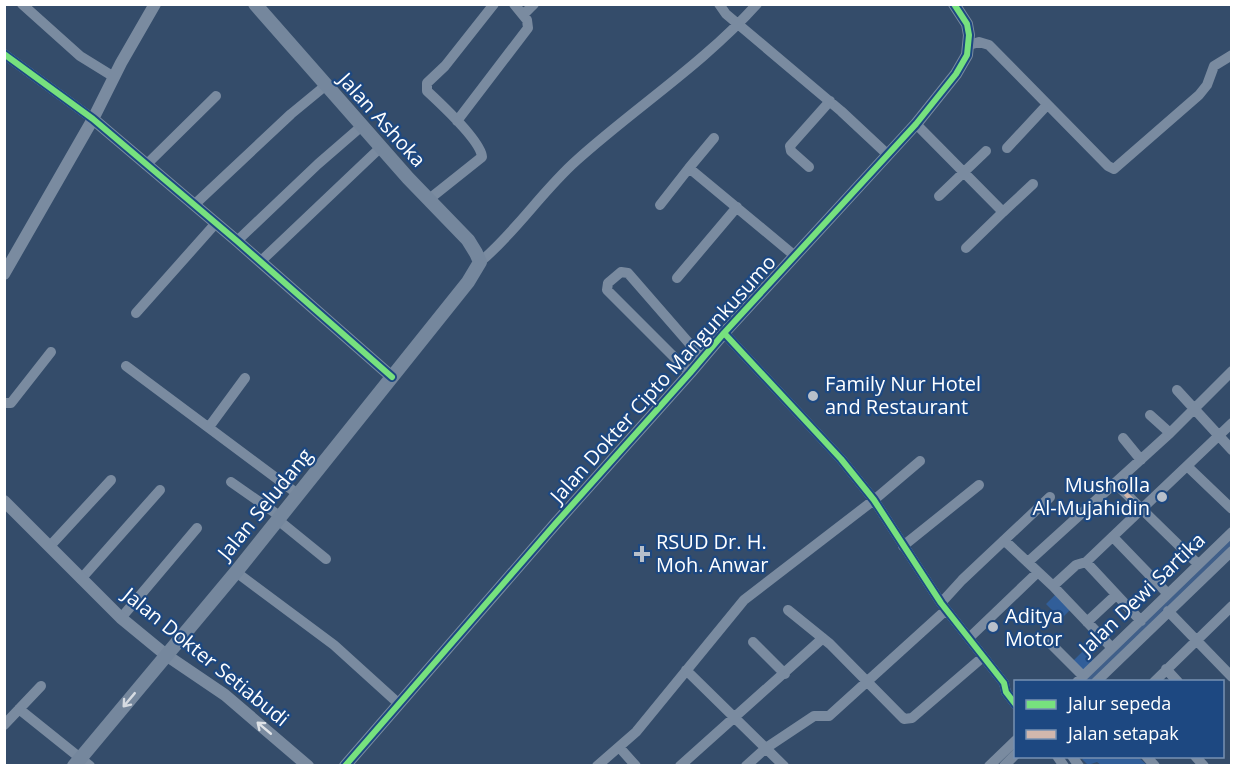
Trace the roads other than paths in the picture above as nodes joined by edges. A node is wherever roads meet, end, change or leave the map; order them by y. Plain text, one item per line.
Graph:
1 (22, 4) edge
2 (155, 4) edge
3 (255, 4) edge
4 (494, 4) edge
5 (514, 4) edge
6 (534, 4) edge
7 (719, 4) edge
8 (757, 4) edge
9 (954, 4) edge
10 (522, 15) junction
11 (739, 24) junction
12 (969, 45) junction
13 (4, 54) edge
14 (1232, 55) edge
15 (114, 77) junction
16 (325, 86) junction
17 (216, 96) dead end
18 (830, 101) junction
19 (1047, 105) junction
20 (93, 119) junction
21 (457, 121) junction
22 (916, 124) junction
23 (363, 125) junction
24 (714, 138) dead end
25 (381, 147) junction
26 (1007, 148) dead end
27 (986, 151) dead end
28 (887, 154) junction
29 (146, 165) junction
30 (809, 167) dead end
31 (689, 168) junction
32 (964, 171) junction
33 (1033, 184) dead end
34 (939, 196) dead end
35 (428, 200) junction
36 (194, 205) junction
37 (660, 205) dead end
38 (737, 207) junction
39 (1003, 212) junction
40 (216, 224) junction
41 (237, 241) junction
42 (966, 248) dead end
43 (795, 256) junction
44 (260, 262) junction
45 (480, 262) junction
46 (4, 274) edge
47 (677, 278) dead end
48 (136, 313) dead end
49 (724, 333) junction
50 (51, 352) dead end
51 (702, 358) junction
52 (126, 366) dead end
53 (1232, 371) edge
54 (690, 374) junction
55 (392, 377) junction
56 (245, 378) dead end
57 (1177, 390) dead end
58 (4, 403) edge
59 (1194, 409) junction
60 (1150, 415) dead end
61 (1232, 423) edge
62 (208, 427) junction
63 (1170, 433) junction
64 (1218, 436) junction
65 (1123, 438) dead end
66 (1232, 450) edge
67 (1141, 460) junction
68 (920, 461) dead end
69 (1186, 466) junction
70 (111, 480) dead end
71 (231, 482) dead end
72 (1116, 484) junction
73 (979, 485) dead end
74 (160, 490) dead end
75 (299, 495) junction
76 (1050, 496) dead end
77 (874, 500) junction
78 (4, 501) edge
79 (1142, 509) junction
80 (1232, 509) edge
81 (279, 519) junction
82 (197, 528) dead end
83 (1232, 532) edge
84 (1113, 537) junction
85 (1005, 541) junction
86 (50, 546) junction
87 (903, 546) junction
88 (1217, 547) junction
89 (1230, 557) edge
90 (326, 559) dead end
91 (1028, 562) junction
92 (1086, 562) junction
93 (1198, 564) junction
94 (236, 572) junction
95 (1038, 572) junction
96 (81, 579) junction
97 (1053, 586) junction
98 (1168, 594) junction
99 (1116, 595) junction
100 (1232, 606) edge
101 (943, 607) junction
102 (788, 610) dead end
103 (1168, 611) junction
104 (121, 618) junction
105 (1141, 621) junction
106 (1087, 622) junction
107 (823, 638) junction
108 (969, 638) junction
109 (1195, 641) junction
110 (753, 642) dead end
111 (1049, 642) dead end
112 (1112, 648) junction
113 (166, 655) junction
114 (983, 657) junction
115 (1166, 669) junction
116 (686, 670) junction
117 (785, 674) junction
118 (1232, 677) edge
119 (1080, 679) edge
120 (866, 680) junction
121 (1097, 680) edge
122 (1155, 680) edge
123 (1177, 680) edge
124 (1004, 683) junction
125 (41, 686) dead end
126 (1014, 689) edge
127 (1014, 702) edge
128 (398, 703) junction
129 (19, 709) junction
130 (734, 715) junction
131 (4, 725) edge
132 (1014, 742) edge
133 (619, 747) junction
134 (766, 748) junction
135 (82, 763) edge
136 (309, 765) edge
137 (345, 765) edge
138 (597, 765) edge
139 (636, 765) edge
140 (680, 765) edge
141 (746, 765) edge
142 (784, 765) edge
143 (989, 765) edge

1 - 15 street
2 - 15 street
3 - 16 main road, Jalan Ashoka
4 - 21 street
5 - 10 street
6 - 10 street
7 - 11 street
8 - 11 street
9 - 12 street
10 - 21 street
11 - 18 street
11 - 45 street
12 - 19 street
12 - 22 street, Jalan Dokter Cipto Mangunkusumo
13 - 20 street
14 - 19 street
15 - 20 street
16 - 23 main road, Jalan Ashoka
16 - 36 street
17 - 29 street
18 - 28 street
18 - 30 street
19 - 26 street
20 - 29 street
20 - 46 street
21 - 35 street
22 - 28 street, Jalan Dokter Cipto Mangunkusumo
22 - 32 street
23 - 25 main road, Jalan Ashoka
23 - 41 street
24 - 31 street
25 - 35 main road, Jalan Ashoka
25 - 44 street
27 - 32 street
28 - 43 street, Jalan Dokter Cipto Mangunkusumo
29 - 36 street
31 - 37 street
31 - 38 street
32 - 34 street
32 - 39 street
33 - 39 street
35 - 45 main road, Jalan Ashoka
36 - 40 street
38 - 43 street
38 - 47 street
39 - 42 street
40 - 41 street
40 - 48 street
41 - 44 street
43 - 49 street, Jalan Dokter Cipto Mangunkusumo
44 - 55 street
45 - 55 main road, Jalan Seludang
49 - 51 street, Jalan Dokter Cipto Mangunkusumo
49 - 77 street
50 - 58 street
51 - 54 street, Jalan Dokter Cipto Mangunkusumo
51 - 54 street
52 - 62 street
53 - 59 street
54 - 128 street, Jalan Dokter Cipto Mangunkusumo
55 - 75 main road, Jalan Seludang
56 - 62 street
57 - 59 street
59 - 63 street
59 - 64 street
60 - 63 street
61 - 64 street
62 - 75 street
63 - 67 street
64 - 66 street
64 - 69 street
65 - 67 street
67 - 72 street
68 - 77 street
69 - 79 street
69 - 80 street
70 - 86 street
71 - 81 street
72 - 79 street
72 - 91 street
73 - 87 street
74 - 96 street
75 - 81 main road, Jalan Seludang
76 - 85 street
77 - 87 street
77 - 116 street
78 - 86 street, Jalan Dokter Setiabudi
79 - 84 street
79 - 93 street
81 - 90 street
81 - 94 main road, Jalan Seludang
82 - 104 street
83 - 88 street, Jalan Dewi Sartika
84 - 92 street
84 - 98 street
85 - 91 street
85 - 101 street
86 - 96 street, Jalan Dokter Setiabudi
87 - 101 street
88 - 89 street
88 - 93 street, Jalan Dewi Sartika
89 - 103 street
91 - 95 street
92 - 97 street
92 - 99 street
93 - 98 street, Jalan Dewi Sartika
94 - 113 main road, Jalan Seludang
94 - 128 street
95 - 97 street
95 - 108 street
96 - 104 street, Jalan Dokter Setiabudi
97 - 106 street
98 - 105 street, Jalan Dewi Sartika
99 - 105 street
99 - 106 street
100 - 109 street
101 - 108 street
101 - 120 street
102 - 107 street
103 - 109 street
103 - 121 street
104 - 113 street, Jalan Dokter Setiabudi
105 - 112 street, Jalan Dewi Sartika
106 - 112 street
107 - 117 street
107 - 120 street
108 - 114 street
109 - 115 street
109 - 118 street
110 - 117 street
111 - 119 street
112 - 119 street, Jalan Dewi Sartika
113 -> 135 main road, Jalan Seludang
136 -> 113 street, Jalan Dokter Setiabudi
114 - 120 street
114 - 124 street
115 - 122 street
115 - 123 street
116 - 130 street
116 - 133 street
117 - 130 street
120 - 134 street
124 - 126 street
124 - 127 street
125 - 129 street
128 - 137 street, Jalan Dokter Cipto Mangunkusumo
129 - 131 street
129 - 135 street
130 - 134 street
130 - 140 street
132 - 143 street
133 - 138 street
133 - 139 street
134 - 141 street
134 - 142 street

